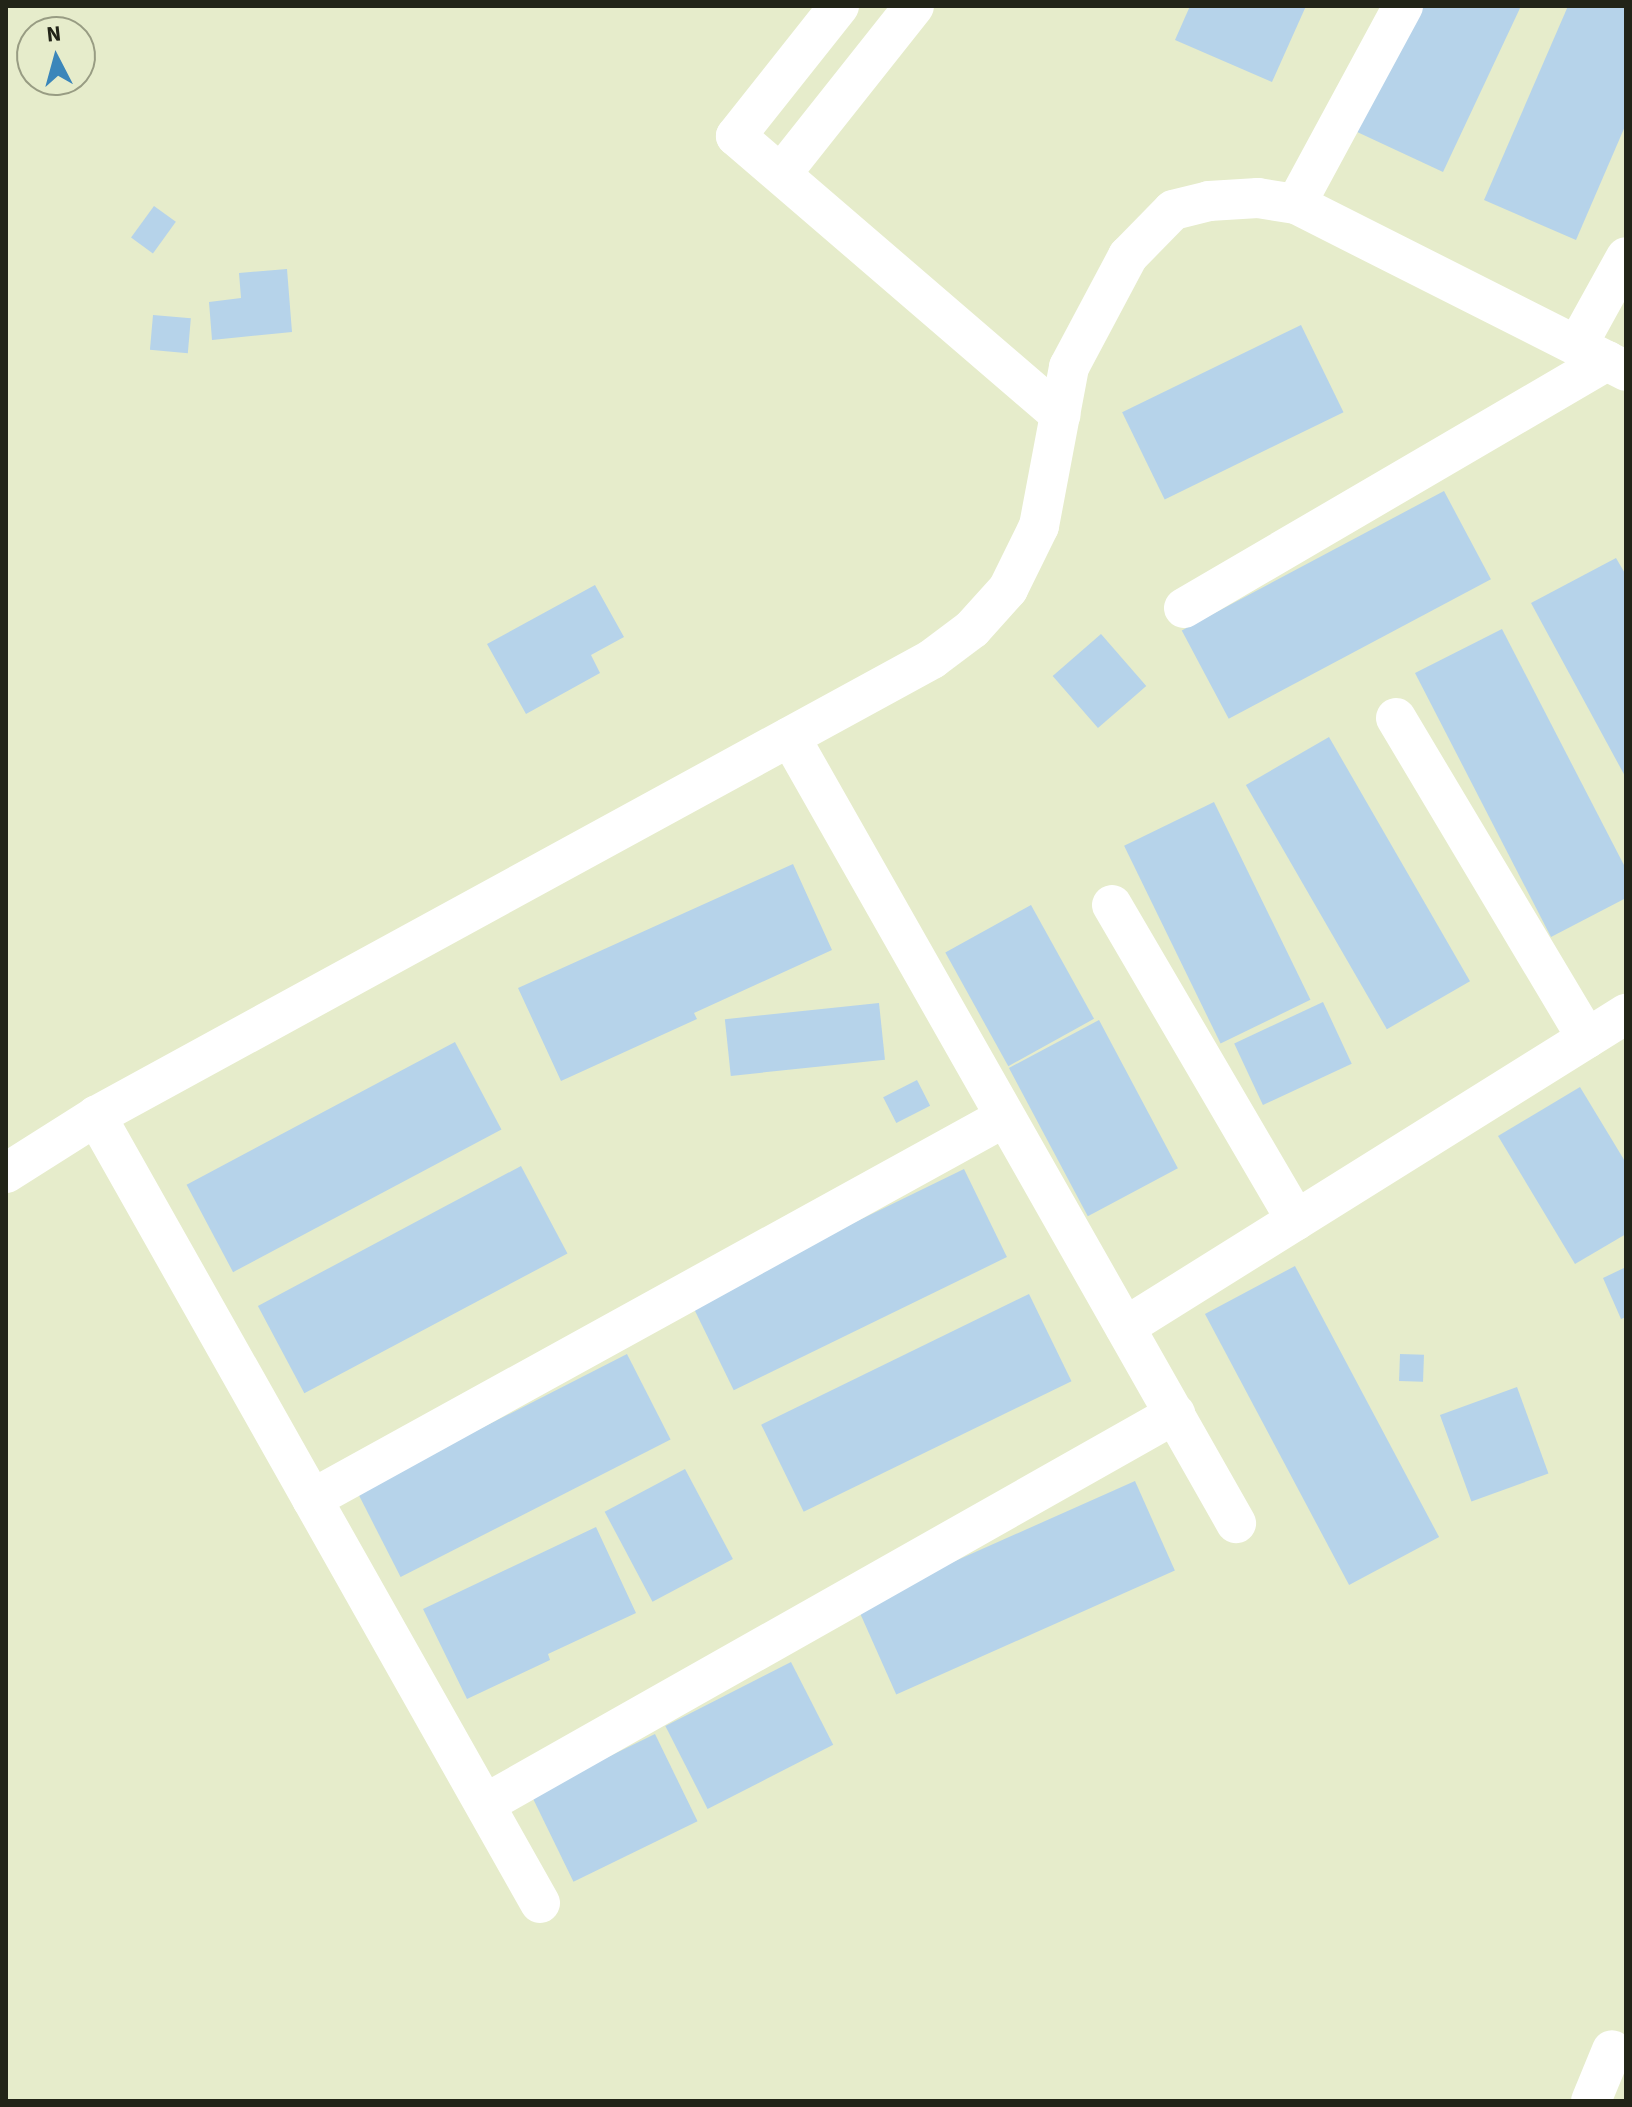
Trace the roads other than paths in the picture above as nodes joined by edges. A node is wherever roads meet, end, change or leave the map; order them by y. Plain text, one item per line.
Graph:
1 (839, 6) edge
2 (914, 6) edge
3 (1403, 6) edge
4 (781, 174) junction
5 (1296, 204) junction
6 (1626, 257) edge
7 (1604, 358) edge
8 (1060, 415) junction
9 (1184, 608) dead end
10 (1396, 718) dead end
11 (790, 737) junction
12 (1112, 905) dead end
13 (1626, 1014) edge
14 (1587, 1038) junction
15 (96, 1116) junction
16 (1005, 1117) junction
17 (6, 1173) edge
18 (1296, 1220) junction
19 (1125, 1327) junction
20 (1175, 1414) junction
21 (312, 1499) junction
22 (1236, 1523) dead end
23 (485, 1804) junction
24 (540, 1903) dead end
25 (1612, 2050) dead end
26 (1591, 2101) edge

1 - 4 street
2 - 4 street
3 - 5 street
4 - 8 street
5 - 7 street
5 - 8 street
6 - 7 street
7 - 9 street
8 - 11 street
10 - 14 street
11 - 15 street
11 - 16 street
12 - 18 street
13 - 14 street
14 - 18 street
15 - 17 street
15 - 21 street
16 - 19 street
16 - 21 street
18 - 19 street
19 - 20 street
20 - 22 street
20 - 23 street
21 - 23 street
23 - 24 street
25 - 26 street

